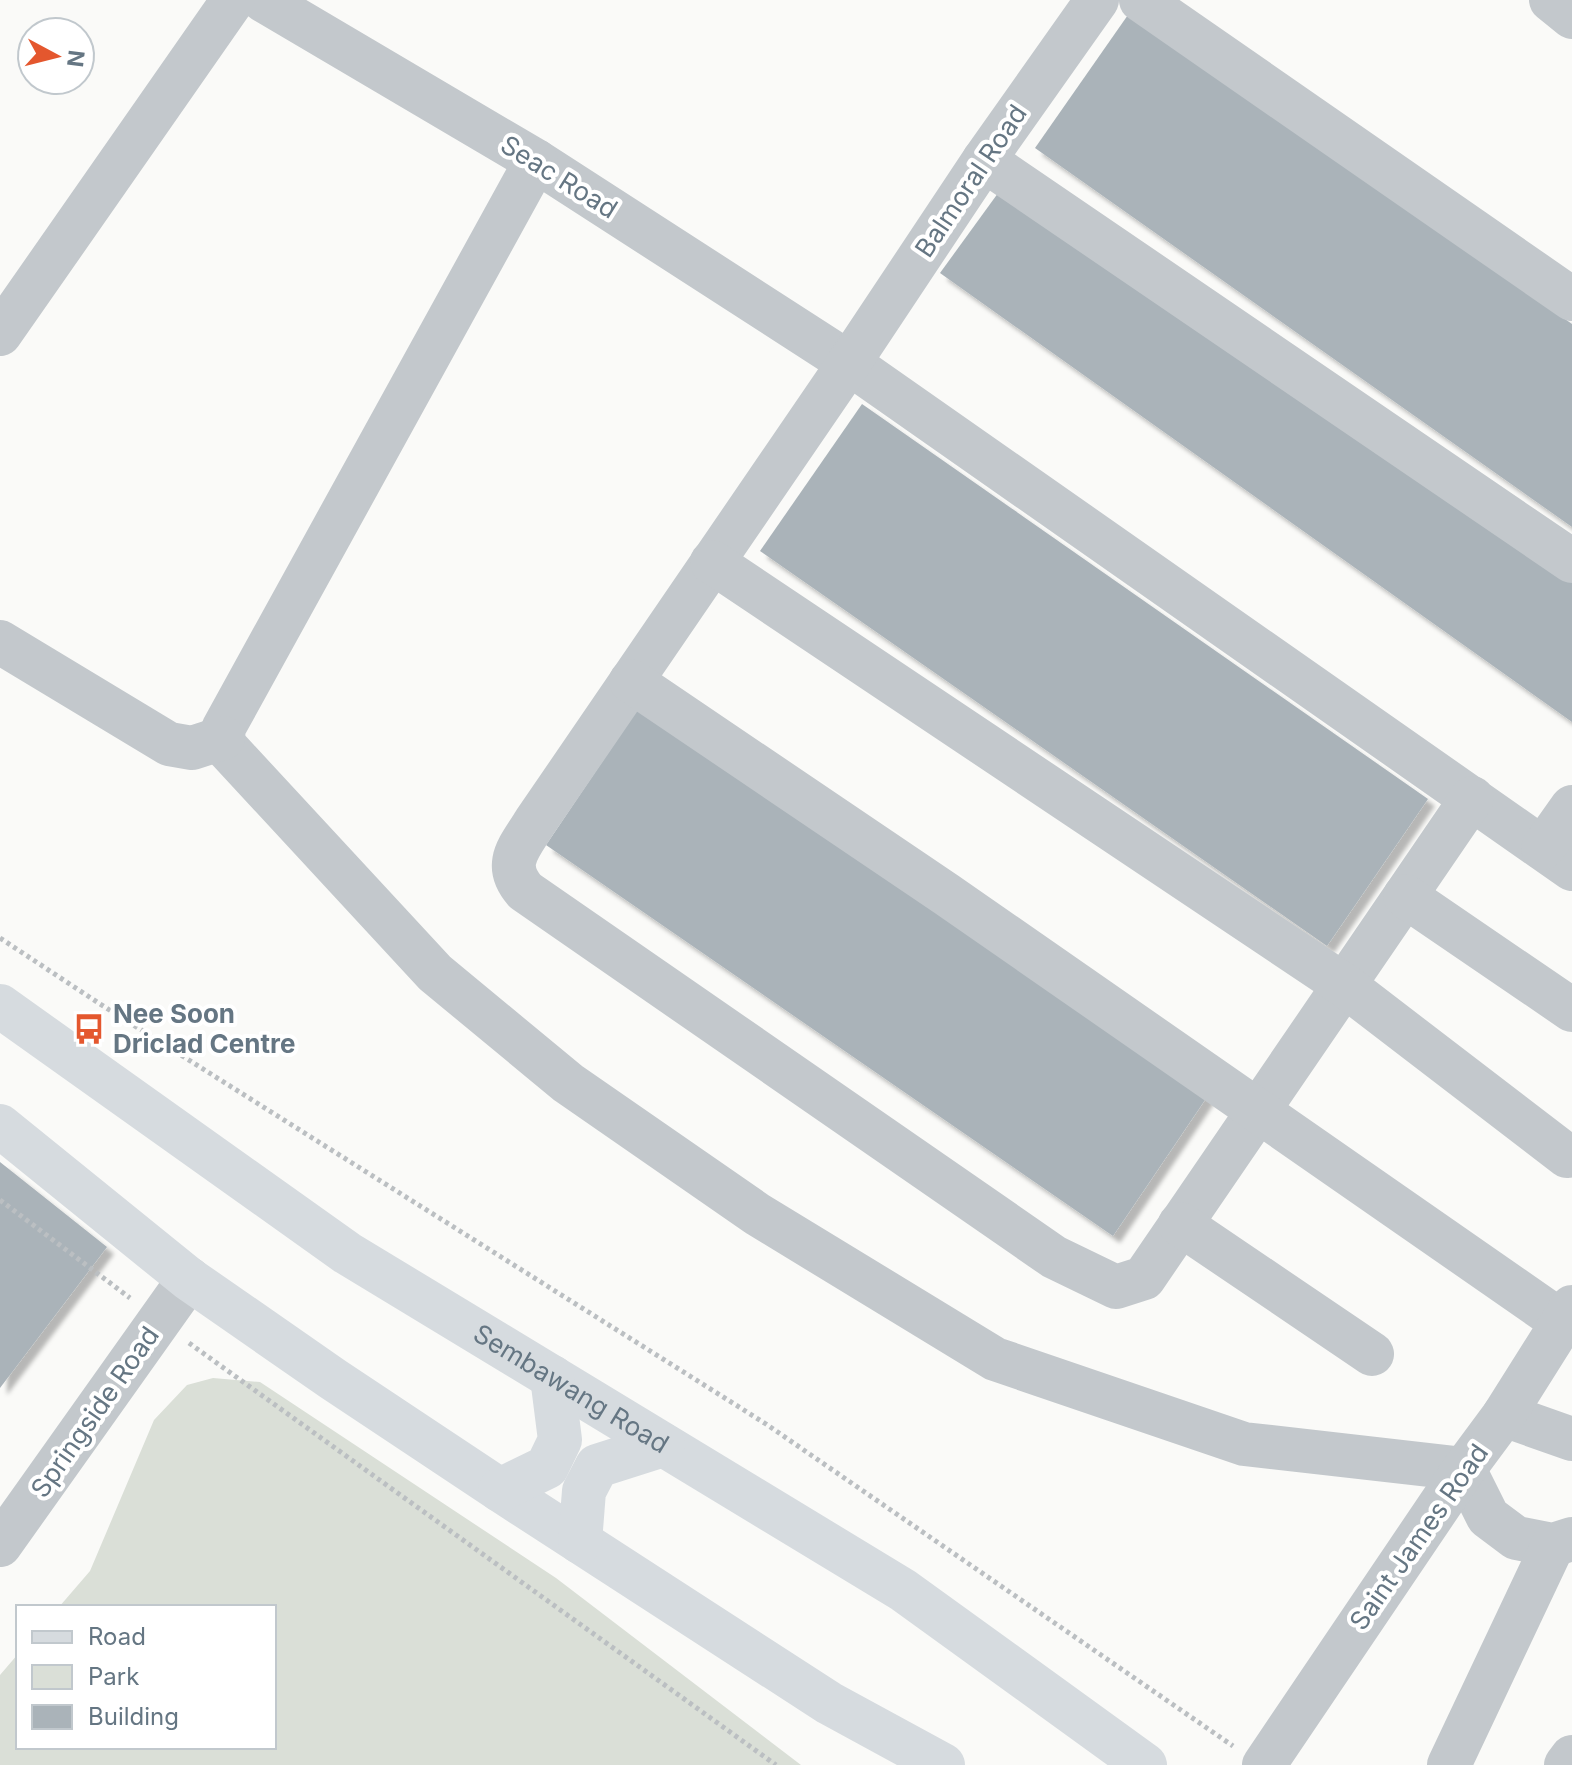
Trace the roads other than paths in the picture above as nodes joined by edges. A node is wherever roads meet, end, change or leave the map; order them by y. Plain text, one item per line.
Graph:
1 (233, 0) edge
2 (263, 0) edge
3 (1097, 0) edge
4 (1141, 0) edge
5 (1551, 0) edge
6 (1572, 17) edge
7 (984, 160) junction
8 (536, 161) junction
9 (1572, 299) edge
10 (0, 334) edge
11 (849, 363) junction
12 (1572, 561) edge
13 (712, 562) junction
14 (0, 642) edge
15 (631, 681) junction
16 (223, 738) junction
17 (1472, 798) junction
18 (1572, 807) edge
19 (1558, 858) edge
20 (1405, 896) junction
21 (1344, 985) junction
22 (0, 1006) edge
23 (1572, 1010) edge
24 (1258, 1111) junction
25 (0, 1126) edge
26 (1567, 1156) dead end
27 (1180, 1224) junction
28 (189, 1279) junction
29 (1567, 1315) edge
30 (1372, 1354) dead end
31 (552, 1377) junction
32 (1504, 1415) junction
33 (1572, 1439) edge
34 (663, 1445) junction
35 (1464, 1469) junction
36 (500, 1490) junction
37 (580, 1542) junction
38 (1563, 1542) edge
39 (0, 1545) edge
40 (1249, 1756) edge
41 (1572, 1757) edge
42 (943, 1765) edge
43 (1145, 1765) edge
44 (1449, 1765) edge
45 (1566, 1765) edge

1 - 10 street
2 - 8 street, Seac Road
3 - 7 street, Balmoral Road
4 - 9 street
5 - 6 street
7 - 11 street, Balmoral Road
7 - 12 street
8 - 11 street, Seac Road
8 - 16 street
11 - 13 street, Balmoral Road
11 - 17 street, Seac Road
13 - 15 street, Balmoral Road
13 - 21 street
14 - 16 street
15 - 24 street
15 - 27 street, Balmoral Road
16 - 35 street
17 - 19 street, Seac Road
17 - 20 street, Balmoral Road
18 - 19 street
20 - 21 street, Balmoral Road
20 - 23 street
21 - 24 street, Balmoral Road
21 - 26 street
22 - 31 main road, Sembawang Road
24 - 27 street, Balmoral Road
24 - 29 street
25 - 28 main road
27 - 30 street
28 - 36 main road
28 - 39 street, Springside Road
29 - 32 street, Saint James Road
31 - 34 main road, Sembawang Road
31 - 36 main road
32 - 33 street
32 - 35 street, Saint James Road
34 - 37 main road
34 - 43 main road, Sembawang Road
35 - 38 street
35 - 40 street, Saint James Road
36 - 37 main road
37 - 42 main road
38 - 44 street
41 - 45 street

